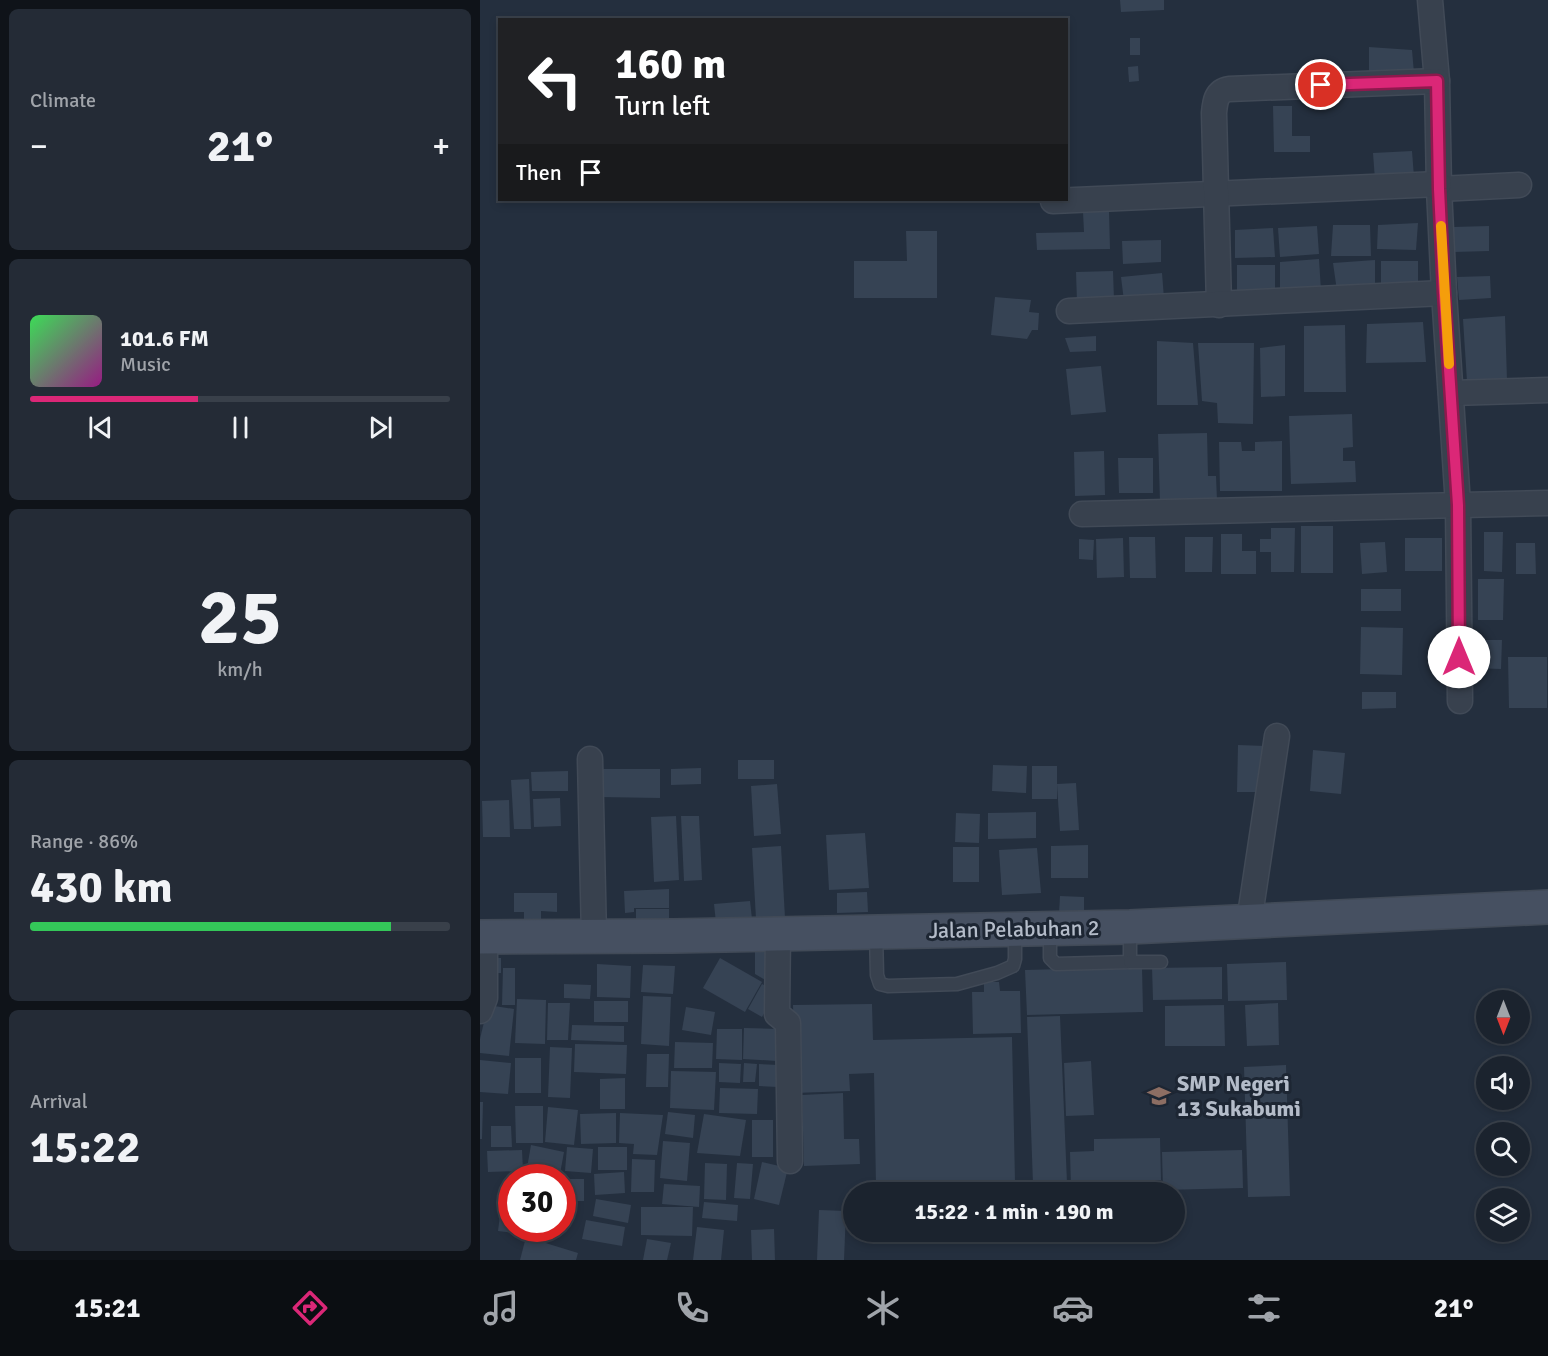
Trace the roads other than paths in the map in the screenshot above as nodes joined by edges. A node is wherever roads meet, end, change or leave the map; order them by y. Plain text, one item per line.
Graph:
1 (1430, 0) edge
2 (1437, 81) junction
3 (1519, 185) dead end
4 (1439, 186) junction
5 (1215, 194) junction
6 (1068, 200) edge
7 (1444, 293) junction
8 (1219, 305) junction
9 (1069, 311) dead end
10 (1548, 390) edge
11 (1452, 393) junction
12 (1548, 503) edge
13 (1458, 505) junction
14 (1082, 514) dead end
15 (1460, 701) dead end
16 (1277, 736) dead end
17 (590, 759) dead end
18 (1548, 908) edge
19 (1249, 922) junction
20 (1130, 927) junction
21 (1050, 928) junction
22 (1015, 929) junction
23 (876, 932) junction
24 (778, 933) junction
25 (483, 937) edge
26 (594, 937) junction
27 (1130, 962) junction
28 (1161, 962) dead end
29 (480, 1011) edge
30 (790, 1161) dead end

1 - 2 street
2 - 4 street
2 - 5 street
3 - 4 street
4 - 5 street
4 - 7 street
5 - 6 street
5 - 8 street
7 - 8 street
7 - 11 street
8 - 9 street
10 - 11 street
11 - 13 street
12 - 13 street
13 - 14 street
13 - 15 street
16 - 19 street
17 - 26 street
18 - 19 main road, Jalan Pelabuhan 2
19 - 20 main road, Jalan Pelabuhan 2
20 - 21 main road, Jalan Pelabuhan 2
20 - 27 lane
21 - 22 main road, Jalan Pelabuhan 2
21 - 27 lane
22 - 23 main road, Jalan Pelabuhan 2
22 - 23 lane
23 - 24 main road, Jalan Pelabuhan 2
24 - 26 main road, Jalan Pelabuhan 2
24 - 30 street
25 - 26 main road, Jalan Pelabuhan 2
25 - 29 street
27 - 28 lane

